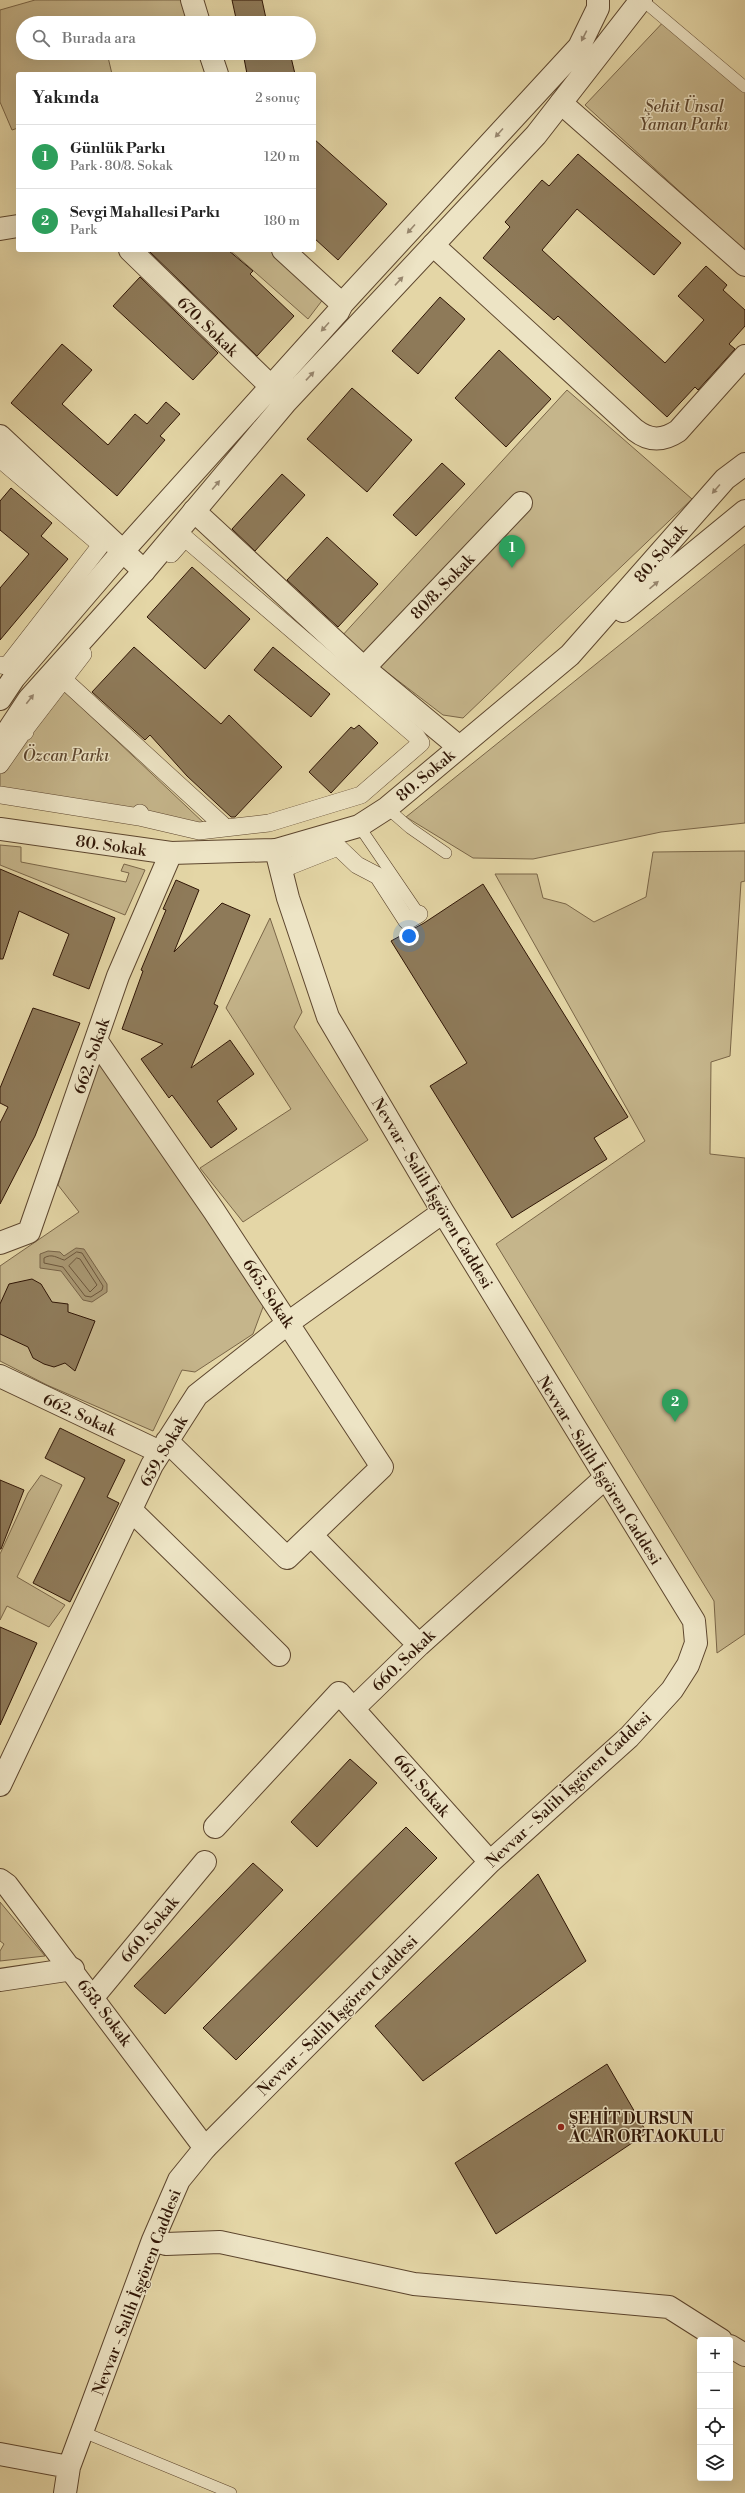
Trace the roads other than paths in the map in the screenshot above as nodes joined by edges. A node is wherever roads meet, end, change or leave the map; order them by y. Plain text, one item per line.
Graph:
1 (192, 0) edge
2 (598, 0) edge
3 (642, 0) edge
4 (197, 16) edge
5 (212, 60) edge
6 (216, 72) edge
7 (542, 85) junction
8 (745, 87) edge
9 (561, 103) junction
10 (16, 226) edge
11 (0, 230) edge
12 (433, 245) junction
13 (132, 252) edge
14 (285, 252) edge
15 (745, 265) edge
16 (342, 304) junction
17 (745, 356) edge
18 (279, 394) junction
19 (0, 436) edge
20 (0, 459) edge
21 (745, 464) edge
22 (521, 504) dead end
23 (194, 511) junction
24 (745, 511) edge
25 (123, 551) junction
26 (144, 571) junction
27 (570, 655) junction
28 (0, 665) edge
29 (364, 668) junction
30 (63, 679) junction
31 (0, 699) edge
32 (0, 743) edge
33 (458, 746) junction
34 (0, 765) edge
35 (0, 795) edge
36 (387, 808) junction
37 (359, 826) junction
38 (226, 828) junction
39 (0, 829) edge
40 (171, 853) junction
41 (446, 853) dead end
42 (278, 860) junction
43 (419, 914) joint
44 (96, 1040) junction
45 (443, 1212) junction
46 (0, 1244) edge
47 (288, 1323) junction
48 (0, 1376) edge
49 (164, 1447) junction
50 (605, 1478) junction
51 (131, 1510) junction
52 (311, 1535) junction
53 (418, 1645) junction
54 (279, 1655) dead end
55 (354, 1708) junction
56 (0, 1786) edge
57 (215, 1826) dead end
58 (205, 1862) dead end
59 (490, 1862) junction
60 (0, 1880) edge
61 (73, 1969) junction
62 (0, 1980) edge
63 (93, 1997) junction
64 (205, 2148) junction
65 (153, 2240) junction
66 (716, 2337) edge
67 (733, 2348) edge
68 (745, 2355) edge
69 (83, 2432) junction
70 (0, 2454) edge
71 (69, 2468) junction
72 (65, 2493) edge
73 (231, 2493) edge

1 - 4 street
2 -> 7 street
3 - 8 lane
3 - 9 street
5 - 6 street
7 - 9 street
7 -> 16 street
9 - 12 street
9 - 15 street
10 - 11 street
12 - 17 street
18 -> 12 street
13 - 18 street, 670. Sokak
14 - 16 street
16 -> 18 street
23 -> 18 street
18 - 25 street
19 - 25 street
20 - 28 street
21 -> 27 street, 80. Sokak
22 - 29 street, 80/8. Sokak
23 - 26 street
23 - 29 street
27 -> 24 street
25 - 26 street
25 - 31 street
32 -> 26 street
27 - 33 street, 80. Sokak
29 - 33 street
30 - 34 street
30 - 38 street
30 - 38 street
33 - 36 street, 80. Sokak
35 - 38 street
36 - 37 street, 80. Sokak
36 - 41 lane
37 - 42 street, 80. Sokak
37 - 43 lane
39 - 40 street, 80. Sokak
40 - 42 street, 80. Sokak
40 - 44 street, 662. Sokak
42 - 43 street
42 - 45 street, Nevvar - Salih İşgören Caddesi
44 - 46 street, 662. Sokak
44 - 47 street, 665. Sokak
45 - 47 street, 659. Sokak
45 - 50 street, Nevvar - Salih İşgören Caddesi
47 - 49 street, 659. Sokak
47 - 52 street, 665. Sokak
48 - 49 street, 662. Sokak
49 - 51 street, 659. Sokak
49 - 52 street, 662. Sokak
50 - 53 street, 660. Sokak
50 - 59 street, Nevvar - Salih İşgören Caddesi
51 - 54 street
51 - 56 street, 659. Sokak
52 - 53 street
53 - 55 street, 660. Sokak
55 - 57 street
55 - 59 street, 661. Sokak
58 - 63 street, 660. Sokak
59 - 64 street, Nevvar - Salih İşgören Caddesi
60 - 61 street, 658. Sokak
61 - 62 street
61 - 63 street, 658. Sokak
63 - 64 street, 658. Sokak
64 - 65 street, Nevvar - Salih İşgören Caddesi
65 - 66 street
65 - 69 street, Nevvar - Salih İşgören Caddesi
67 - 68 street
69 - 71 street, Nevvar - Salih İşgören Caddesi
69 - 73 lane
70 - 71 street
71 - 72 street, Nevvar - Salih İşgören Caddesi

